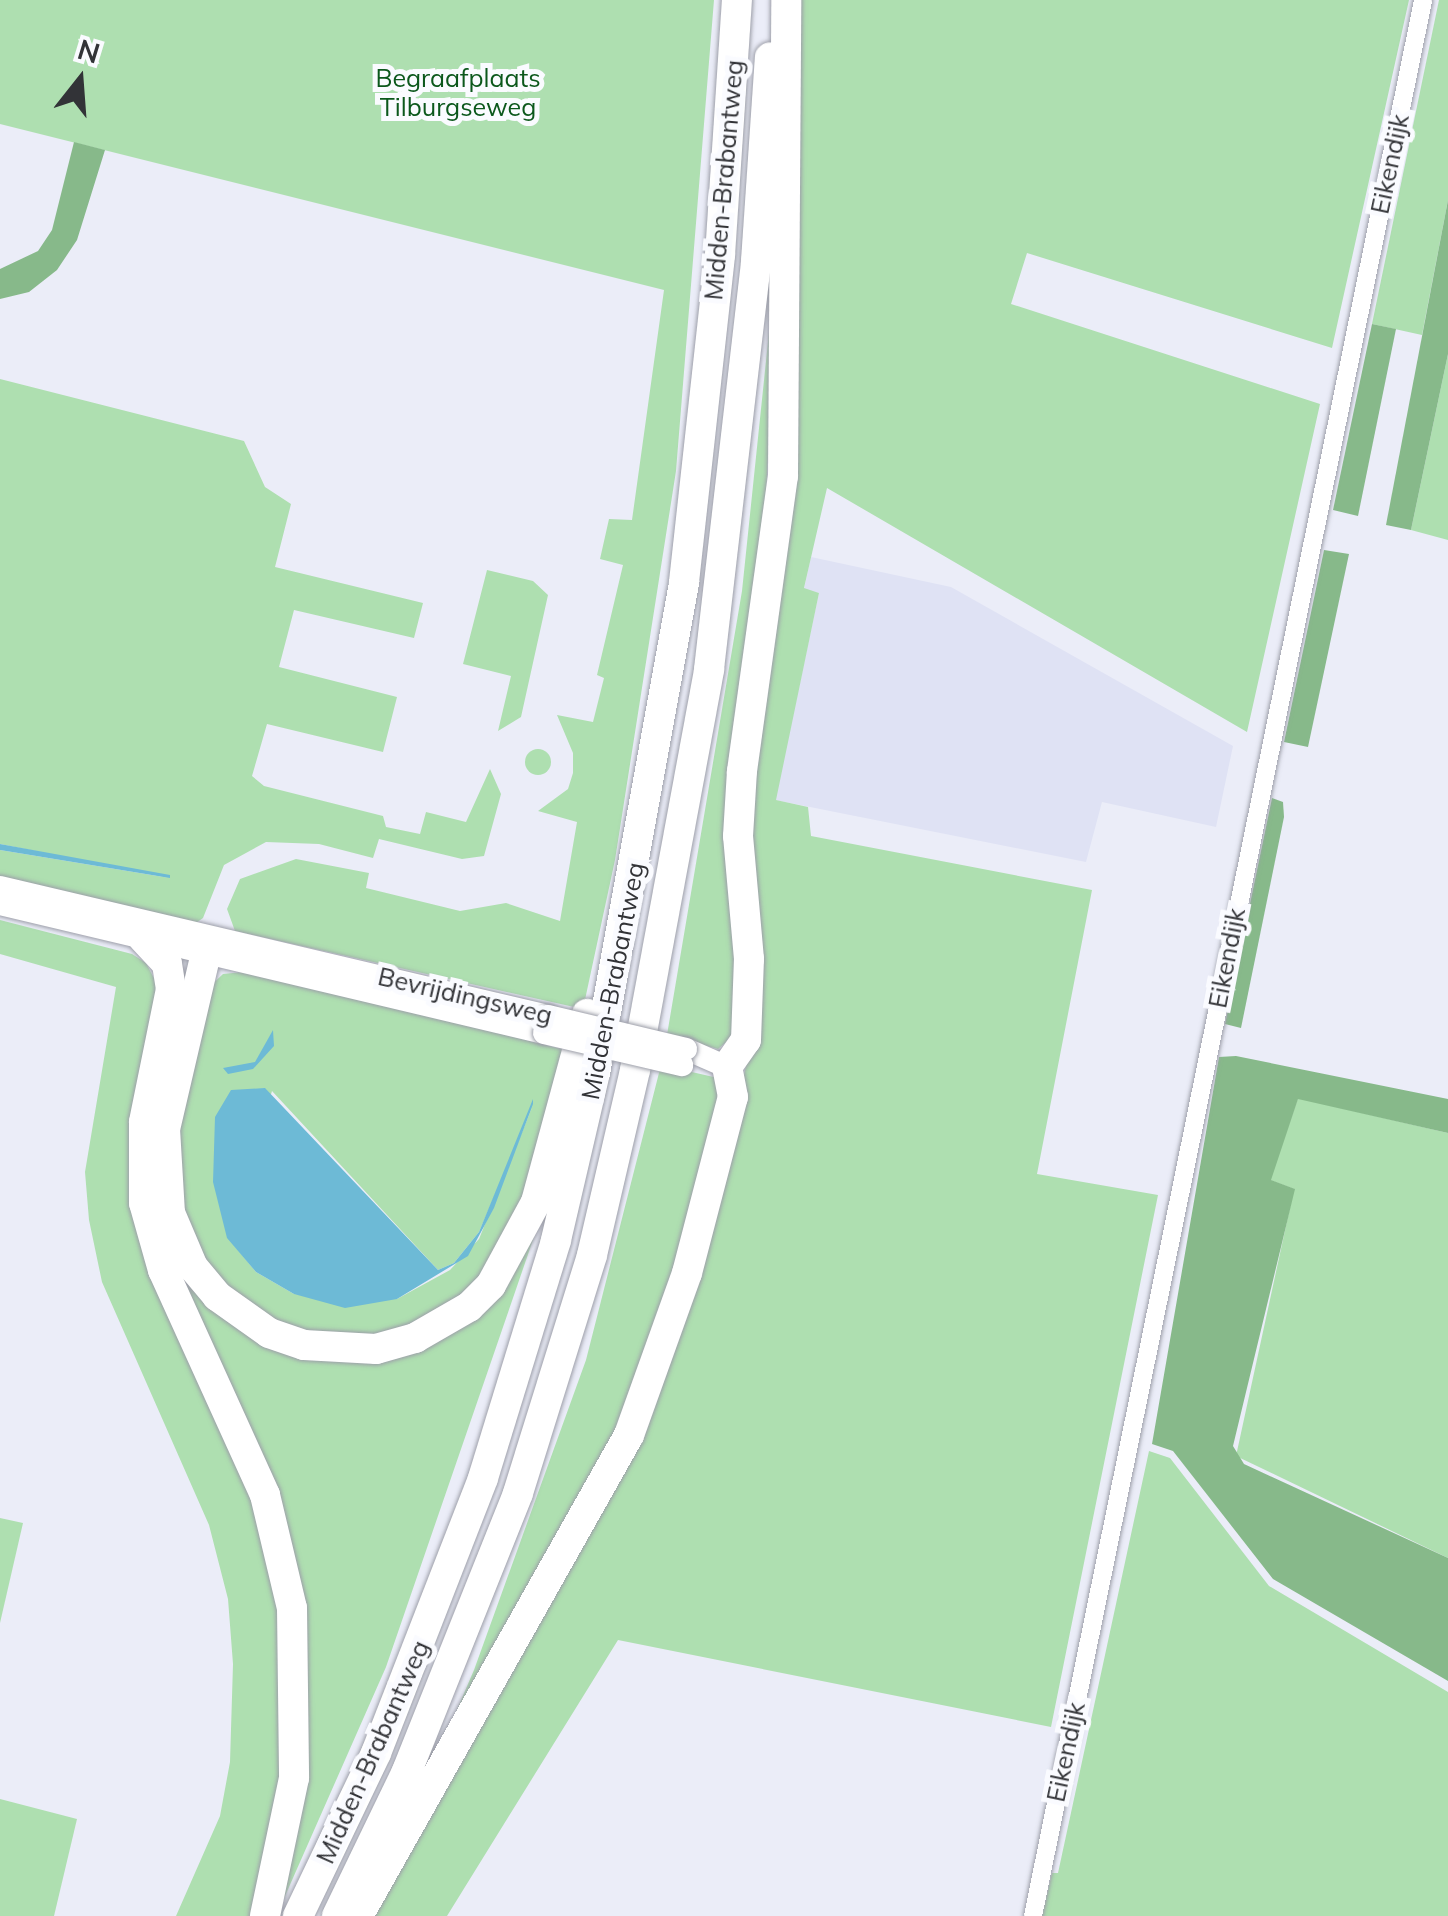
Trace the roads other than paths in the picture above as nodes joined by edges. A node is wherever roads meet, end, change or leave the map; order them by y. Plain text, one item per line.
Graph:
1 (737, 0) edge
2 (772, 0) edge
3 (786, 0) edge
4 (1423, 0) edge
5 (0, 887) edge
6 (0, 904) edge
7 (143, 938) junction
8 (206, 953) junction
9 (621, 955) junction
10 (546, 1024) junction
11 (726, 1067) junction
12 (265, 1916) edge
13 (298, 1916) edge
14 (337, 1916) edge
15 (358, 1916) edge
16 (1033, 1916) edge

1 - 9 highway, Midden-Brabantweg
2 - 14 highway, Midden-Brabantweg
3 - 11 highway
4 - 16 street, Eikendijk
5 - 10 main road, Bevrijdingsweg
6 - 7 main road, Bevrijdingsweg
7 - 8 main road, Bevrijdingsweg
7 - 12 highway
8 - 9 highway
8 - 10 main road, Bevrijdingsweg
9 - 13 highway, Midden-Brabantweg
10 - 11 main road, Bevrijdingsweg, bridge
11 - 15 highway

